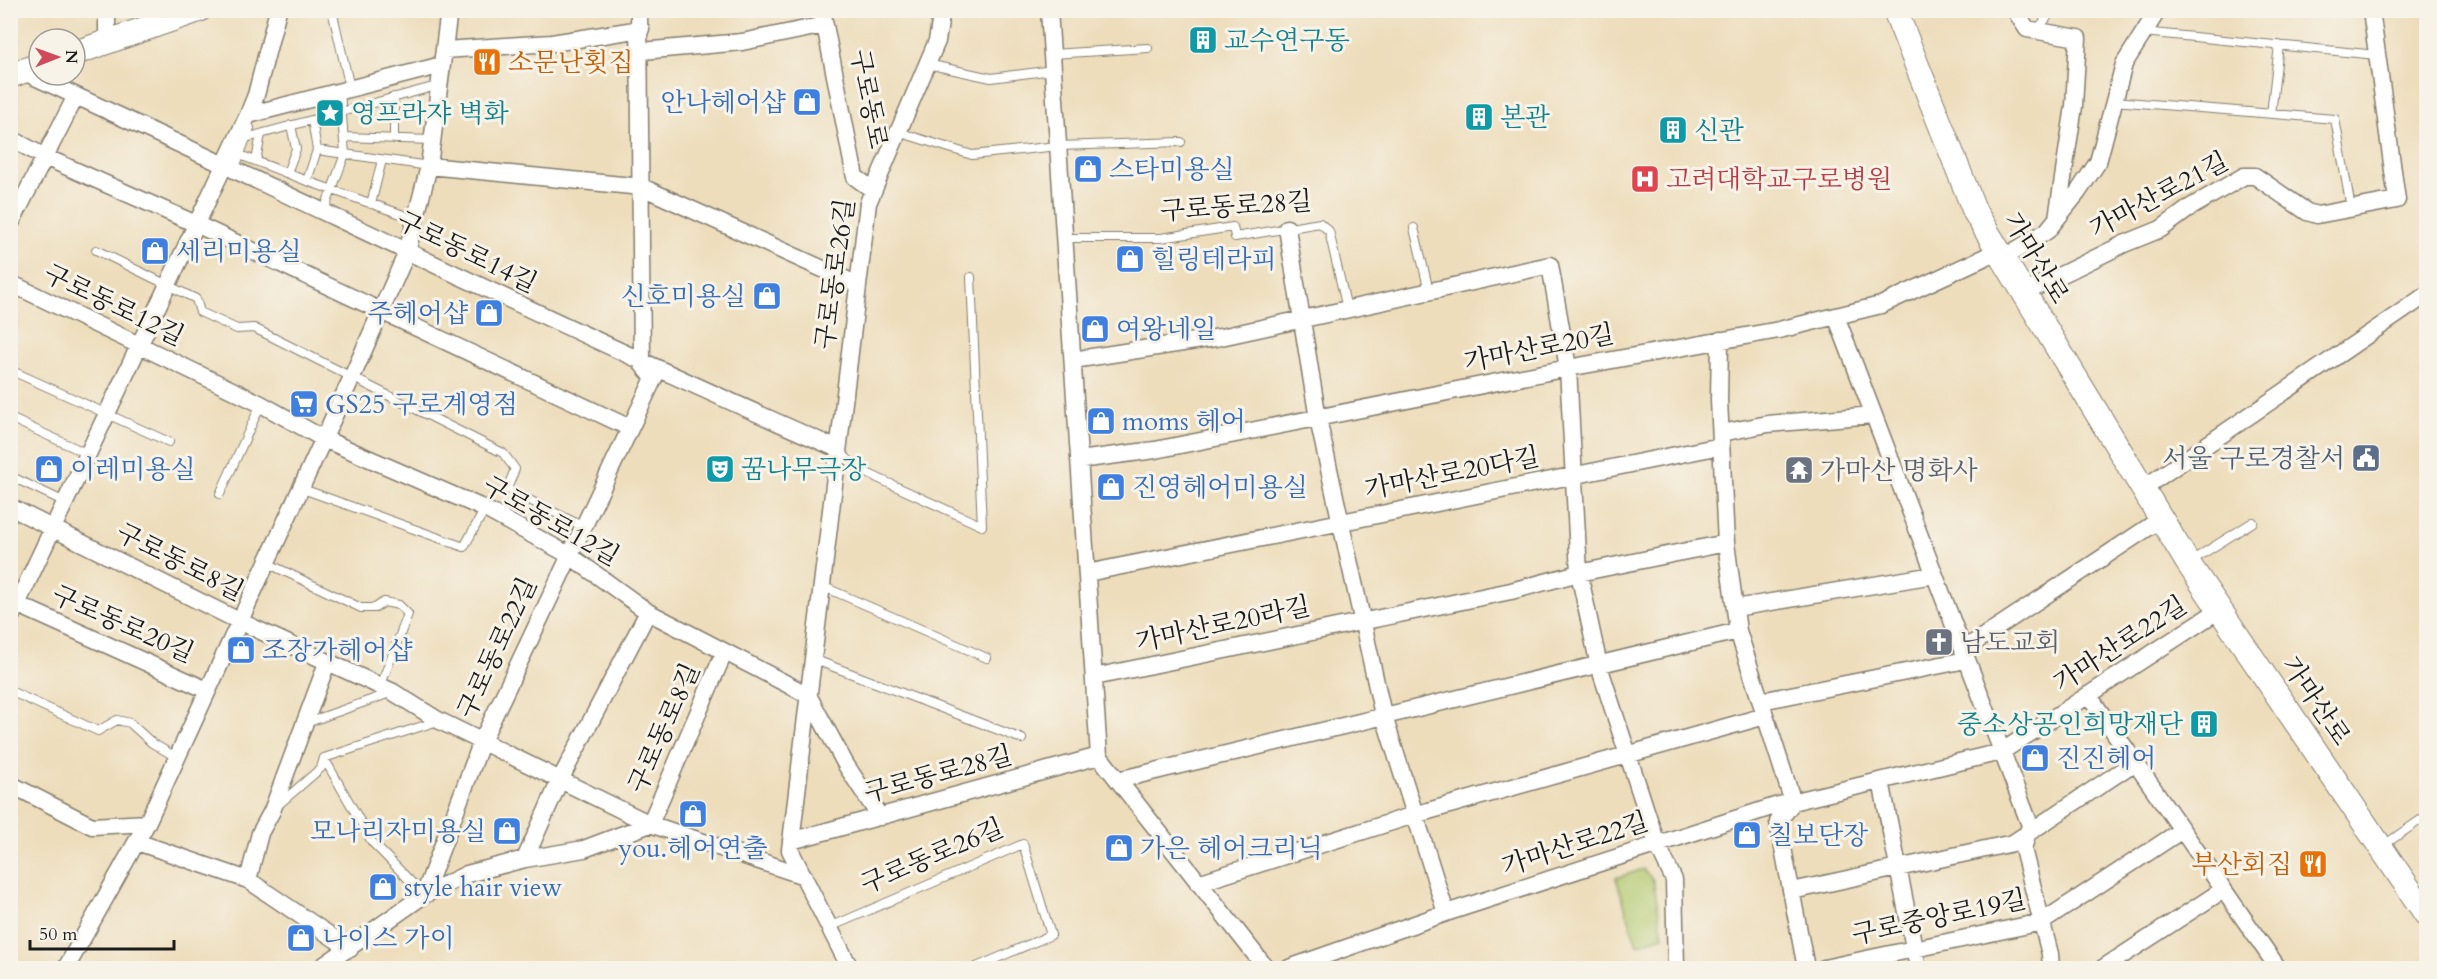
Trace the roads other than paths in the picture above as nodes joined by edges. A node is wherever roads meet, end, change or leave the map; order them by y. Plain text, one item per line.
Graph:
1 (107, 10) edge
2 (199, 10) edge
3 (278, 10) edge
4 (332, 10) edge
5 (449, 10) edge
6 (639, 10) edge
7 (942, 10) edge
8 (1049, 10) edge
9 (1895, 10) edge
10 (2015, 10) edge
11 (2053, 10) edge
12 (2158, 10) edge
13 (2371, 10) edge
14 (824, 18) edge
15 (641, 29) junction
16 (2036, 31) junction
17 (2142, 32) junction
18 (107, 42) junction
19 (2279, 45) junction
20 (1148, 48) dead end
21 (87, 49) edge
22 (642, 51) junction
23 (2378, 55) junction
24 (443, 58) junction
25 (1053, 62) junction
26 (927, 63) junction
27 (24, 71) edge
28 (440, 86) junction
29 (345, 90) junction
30 (76, 96) junction
31 (394, 97) junction
32 (2114, 101) junction
33 (343, 111) junction
34 (2271, 114) junction
35 (252, 115) junction
36 (312, 120) junction
37 (291, 125) junction
38 (898, 132) junction
39 (261, 134) junction
40 (344, 137) junction
41 (10, 138) edge
42 (246, 138) junction
43 (394, 138) junction
44 (431, 140) junction
45 (1180, 141) dead end
46 (1058, 146) junction
47 (317, 150) junction
48 (345, 154) junction
49 (45, 157) junction
50 (382, 159) junction
51 (256, 161) junction
52 (233, 162) junction
53 (429, 166) junction
54 (287, 173) junction
55 (307, 181) junction
56 (642, 187) junction
57 (873, 190) junction
58 (331, 191) junction
59 (371, 204) junction
60 (2350, 208) junction
61 (324, 211) junction
62 (2057, 218) junction
63 (415, 219) junction
64 (196, 224) junction
65 (10, 225) edge
66 (1287, 228) junction
67 (1414, 228) dead end
68 (1064, 238) junction
69 (96, 250) dead end
70 (407, 252) junction
71 (2000, 255) junction
72 (971, 277) dead end
73 (10, 283) edge
74 (168, 283) junction
75 (858, 285) junction
76 (1429, 291) junction
77 (2024, 294) junction
78 (2427, 295) edge
79 (1347, 309) junction
80 (382, 310) junction
81 (1836, 316) junction
82 (1303, 318) junction
83 (1720, 340) junction
84 (139, 345) junction
85 (1073, 360) junction
86 (642, 363) junction
87 (1568, 368) junction
88 (10, 370) edge
89 (352, 377) junction
90 (261, 404) junction
91 (106, 415) junction
92 (1873, 415) junction
93 (10, 418) edge
94 (1318, 419) junction
95 (630, 428) junction
96 (324, 439) junction
97 (1721, 440) junction
98 (169, 442) dead end
99 (838, 449) junction
100 (88, 454) junction
101 (1079, 460) junction
102 (10, 476) edge
103 (1574, 476) junction
104 (300, 488) junction
105 (2142, 489) junction
106 (220, 494) dead end
107 (66, 502) junction
108 (10, 507) edge
109 (485, 509) junction
110 (2161, 519) junction
111 (1340, 520) junction
112 (2253, 522) dead end
113 (54, 526) junction
114 (584, 527) junction
115 (1726, 543) junction
116 (569, 555) junction
117 (267, 563) junction
118 (2188, 563) junction
119 (1087, 573) junction
120 (1579, 573) junction
121 (1934, 575) junction
122 (822, 586) junction
123 (13, 608) edge
124 (1735, 608) junction
125 (2219, 610) junction
126 (648, 612) junction
127 (1362, 620) junction
128 (239, 621) junction
129 (1738, 631) junction
130 (724, 653) junction
131 (1965, 655) junction
132 (987, 658) dead end
133 (813, 659) junction
134 (327, 663) junction
135 (1599, 666) junction
136 (1094, 677) junction
137 (207, 690) junction
138 (386, 690) junction
139 (10, 691) edge
140 (808, 696) junction
141 (2089, 696) junction
142 (1763, 709) junction
143 (1384, 717) junction
144 (438, 720) junction
145 (303, 724) junction
146 (1022, 739) dead end
147 (482, 741) junction
148 (2001, 752) junction
149 (1627, 753) junction
150 (176, 756) junction
151 (1099, 756) junction
152 (324, 758) junction
153 (2135, 762) junction
154 (560, 780) junction
155 (1118, 780) junction
156 (1881, 780) junction
157 (10, 784) edge
158 (1792, 802) junction
159 (272, 811) junction
160 (1414, 814) junction
161 (880, 816) junction
162 (2427, 816) edge
163 (147, 823) junction
164 (650, 824) junction
165 (2182, 830) junction
166 (2027, 834) junction
167 (791, 841) junction
168 (137, 842) junction
169 (1657, 844) junction
170 (2381, 847) junction
171 (525, 859) junction
172 (1898, 868) junction
173 (804, 876) junction
174 (248, 880) junction
175 (1198, 882) junction
176 (2223, 890) junction
177 (1792, 891) junction
178 (424, 895) junction
179 (1446, 913) junction
180 (2427, 914) edge
181 (2042, 922) junction
182 (830, 927) junction
183 (350, 949) junction
184 (1915, 949) junction
185 (66, 969) edge
186 (320, 969) edge
187 (850, 969) edge
188 (974, 969) edge
189 (1266, 969) edge
190 (1289, 969) edge
191 (1676, 969) edge
192 (1806, 969) edge
193 (1824, 969) edge
194 (1918, 969) edge
195 (2051, 969) edge
196 (2103, 969) edge
197 (2278, 969) edge

1 - 18 street
2 - 18 main road
3 - 35 street
4 - 29 lane
5 - 24 street, 구로동로20길
6 - 15 street, 구로동로22길
7 - 26 street, 구로동로26길
8 - 25 street
9 - 71 main road, 가마산로
10 - 16 street
11 - 16 lane
12 - 17 street, 가마산로20길
13 - 23 street
14 - 22 street
14 - 57 street, 구로동로
15 - 22 street, 구로동로22길
15 - 24 street
16 - 62 street
17 - 19 lane
17 - 32 street, 가마산로20길
18 - 21 main road
19 - 23 lane
19 - 34 lane
20 - 25 lane
22 - 56 street, 구로동로22길
23 - 60 street, 가마산로21길
24 - 28 street, 구로동로20길
24 - 29 street
25 - 26 lane
25 - 46 street
26 - 38 street, 구로동로26길
27 - 30 street, 구로동로14길
28 - 31 lane
28 - 44 street, 구로동로20길
29 - 33 lane
29 - 35 street
30 - 49 street
30 - 52 street, 구로동로14길
31 - 33 lane
31 - 43 lane
32 - 34 lane, 가마산로21길
32 - 62 street, 가마산로20길
33 - 36 lane
33 - 40 lane
34 - 60 lane, 가마산로21길
35 - 42 lane
35 - 52 street
36 - 37 lane
36 - 47 lane
37 - 39 lane
37 - 54 lane
38 - 46 lane
38 - 57 street, 구로동로26길
39 - 42 lane
39 - 51 lane
40 - 43 lane
40 - 48 lane
41 - 49 street
42 - 52 lane
43 - 44 lane
44 - 53 street, 구로동로20길
45 - 46 lane
46 - 68 street
47 - 48 lane
47 - 55 lane
48 - 50 lane
48 - 58 lane
49 - 64 street
49 - 65 street
50 - 53 lane
50 - 59 lane
51 - 52 lane
51 - 54 lane
52 - 61 street, 구로동로14길
52 - 64 street
53 - 56 street
53 - 63 street, 구로동로20길
54 - 55 lane
55 - 58 lane
56 - 75 street
56 - 86 street, 구로동로22길
57 - 75 street, 구로동로26길
58 - 59 lane
58 - 61 lane
59 - 63 lane
60 - 77 street, 가마산로21길
61 - 70 street, 구로동로14길
62 - 71 street, 가마산로20길
63 - 70 street, 구로동로20길
64 - 74 street
64 - 80 street
66 - 68 lane, 구로동로28길
66 - 79 lane, 구로동로28길
66 - 82 street
67 - 76 lane
68 - 85 street
69 - 74 lane
70 - 80 street, 구로동로20길
70 - 86 street, 구로동로14길
71 - 77 main road, 가마산로
71 - 81 street, 가마산로20길
72 - 99 lane
73 - 84 street, 구로동로12길
74 - 84 street
74 - 89 lane
75 - 99 street, 구로동로26길
76 - 79 street
76 - 87 street
77 - 105 main road, 가마산로
78 - 105 street
79 - 82 street
80 - 89 street, 구로동로20길
80 - 95 street
81 - 83 street, 가마산로20길
81 - 92 street
82 - 85 street
82 - 94 street
83 - 87 street, 가마산로20길
83 - 97 street
84 - 90 street, 구로동로12길
84 - 91 street
85 - 101 street
86 - 95 street, 구로동로22길
86 - 99 street, 구로동로14길
87 - 94 street, 가마산로20길
87 - 103 street, 가마산로20다길
88 - 91 lane
89 - 96 street, 구로동로20길
89 - 114 lane, 구로동로12길
90 - 96 street, 구로동로12길
90 - 106 lane
91 - 98 lane
91 - 100 street
92 - 97 street
92 - 121 street
93 - 100 lane
94 - 101 street, 가마산로20길
94 - 111 street
95 - 114 street, 구로동로22길
96 - 104 street, 구로동로20길
96 - 109 street, 구로동로12길
97 - 103 street
97 - 115 street
99 - 122 street, 구로동로26길
100 - 107 street
101 - 119 street
102 - 107 lane
103 - 111 street, 가마산로20다길
103 - 120 street, 가마산로20다길
104 - 109 lane
104 - 117 street, 구로동로20길
105 - 110 main road, 가마산로
107 - 113 street
108 - 113 street, 구로동로8길
109 - 116 street, 구로동로12길
110 - 118 main road, 가마산로
110 - 131 street
111 - 119 street
111 - 127 street
112 - 118 lane
113 - 123 street
113 - 128 street, 구로동로8길
114 - 116 street, 구로동로22길
115 - 120 street
115 - 124 street
116 - 126 street, 구로동로12길
116 - 147 street, 구로동로22길
117 - 128 street, 구로동로20길
117 - 138 lane
118 - 125 main road, 가마산로
119 - 136 street
120 - 127 street
120 - 135 street, 가마산로20다길
121 - 124 street
121 - 131 street
122 - 132 lane
122 - 133 street, 구로동로26길
123 - 137 street, 구로동로20길
124 - 129 street
125 - 141 street, 가마산로22길
125 - 170 main road, 가마산로
126 - 130 street, 구로동로12길
126 - 154 street
127 - 136 street, 가마산로20라길
127 - 143 street
128 - 134 street, 구로동로8길
128 - 137 street, 구로동로20길
129 - 135 street
129 - 142 street
130 - 140 street, 구로동로12길
130 - 164 street, 구로동로8길
131 - 142 street
131 - 148 street
133 - 140 street, 구로동로26길
133 - 146 lane
134 - 138 street, 구로동로8길
134 - 145 street
135 - 143 street
135 - 149 street, 가마산로20다길
136 - 151 street
137 - 150 street, 구로동로20길
138 - 144 street, 구로동로8길
138 - 145 lane
139 - 150 lane
140 - 161 street
140 - 167 street, 구로동로26길
141 - 148 street, 가마산로22길
141 - 153 street
142 - 149 street
142 - 158 street
143 - 155 street
143 - 160 street
144 - 147 street, 구로동로8길
144 - 152 lane
145 - 159 street
147 - 154 street, 구로동로8길
147 - 178 street, 구로동로22길
148 - 156 street, 가마산로22길
148 - 166 street
149 - 160 street
149 - 169 street, 가마산로20다길
150 - 163 street, 구로동로20길
151 - 155 street
151 - 161 street, 구로동로28길
152 - 159 lane
152 - 178 lane
153 - 165 street
153 - 166 street
154 - 164 street, 구로동로8길
154 - 171 street
155 - 175 street
156 - 158 street, 가마산로22길
156 - 172 street
157 - 163 street
158 - 169 street, 가마산로22길
158 - 177 street
159 - 174 street
160 - 175 street
160 - 179 street
161 - 167 street, 구로동로28길
162 - 170 lane
163 - 168 street, 구로동로20길
164 - 171 street
164 - 173 street, 구로동로8길
165 - 176 street
165 - 181 street, 구로중앙로19길
166 - 172 street
166 - 181 street
167 - 173 street, 구로동로26길
168 - 174 street
168 - 185 street, 구로동로20길
169 - 179 street, 가마산로22길
169 - 191 street, 가마산로20다길
170 - 180 main road, 가마산로
171 - 178 street
172 - 177 street
172 - 184 street
173 - 182 street, 구로동로26길
174 - 183 street
175 - 189 street
176 - 196 street
176 - 197 street
177 - 192 street
178 - 183 street
179 - 190 street, 가마산로22길
181 - 184 street, 구로중앙로19길
181 - 195 street
182 - 187 street, 구로동로26길
182 - 188 lane, 구로동로26길
183 - 186 street
184 - 193 street, 구로중앙로19길
184 - 194 street

